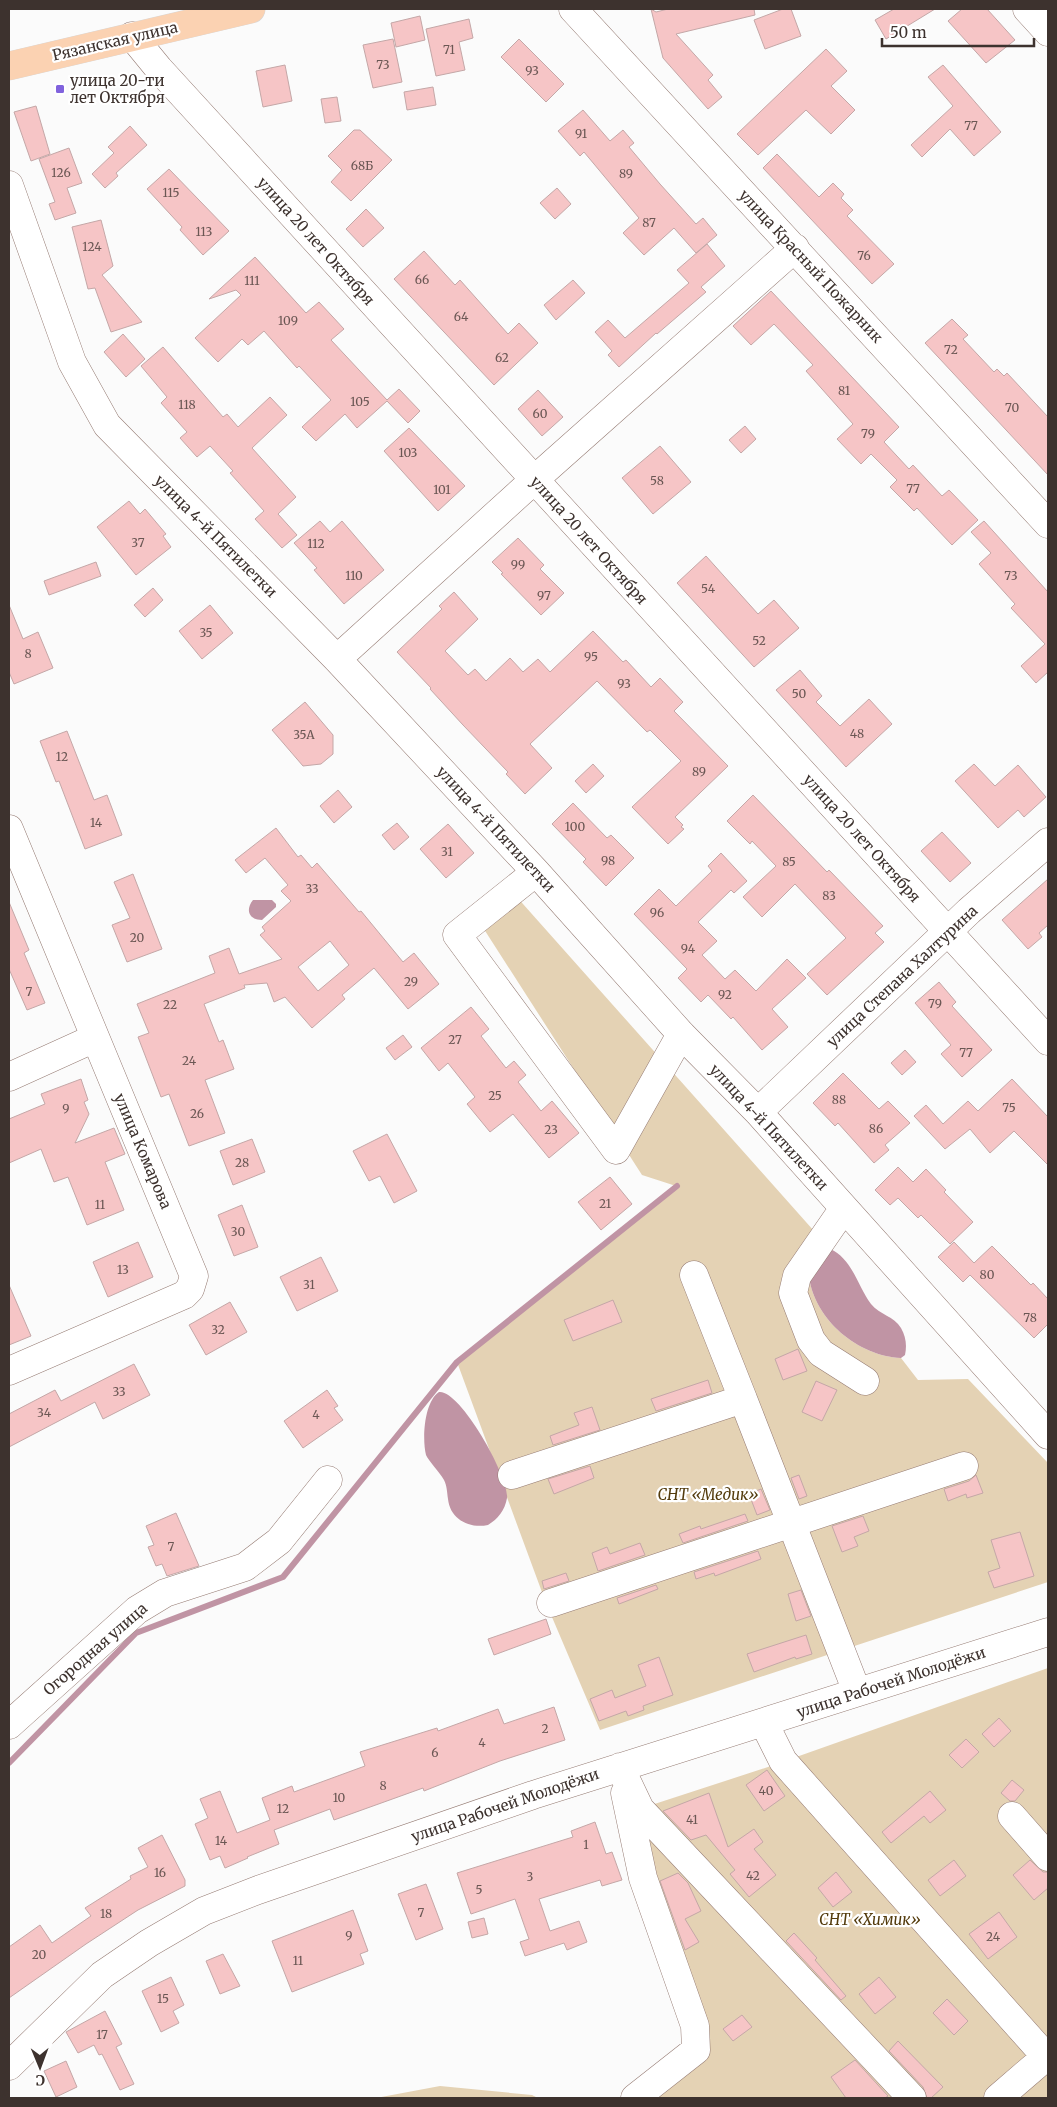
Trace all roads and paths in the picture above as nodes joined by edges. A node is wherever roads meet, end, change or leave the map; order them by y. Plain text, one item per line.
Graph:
1 (251, 9) edge
2 (573, 9) edge
3 (1027, 9) edge
4 (195, 15) edge
5 (1048, 32) edge
6 (132, 36) junction
7 (9, 66) edge
8 (9, 185) edge
9 (796, 248) junction
10 (534, 480) junction
11 (1048, 524) edge
12 (338, 659) junction
13 (9, 829) edge
14 (1048, 842) edge
15 (536, 872) junction
16 (947, 931) junction
17 (681, 1034) junction
18 (96, 1038) junction
19 (1048, 1041) edge
20 (9, 1077) edge
21 (758, 1112) junction
22 (844, 1208) junction
23 (694, 1275) dead end
24 (9, 1371) edge
25 (866, 1381) dead end
26 (742, 1398) junction
27 (1048, 1435) edge
28 (964, 1466) dead end
29 (512, 1475) dead end
30 (328, 1480) dead end
31 (792, 1523) junction
32 (551, 1603) dead end
33 (1048, 1632) edge
34 (857, 1692) junction
35 (764, 1723) junction
36 (9, 1725) edge
37 (620, 1766) junction
38 (1012, 1816) dead end
39 (1048, 1857) edge
40 (1048, 2057) edge
41 (9, 2066) edge
42 (635, 2098) edge
43 (912, 2098) edge
44 (998, 2098) edge

1 - 4 main road, Рязанская улица
2 - 9 street, улица Красный Пожарник
3 - 5 street
4 - 6 main road, Рязанская улица
6 - 7 main road, Рязанская улица
6 - 10 street, улица 20 лет Октября
8 - 12 street, улица 4-й Пятилетки
9 - 10 street
9 - 11 street, улица Красный Пожарник
10 - 12 street
10 - 16 street, улица 20 лет Октября
12 - 15 street, улица 4-й Пятилетки
13 - 18 street, улица Комарова
14 - 16 street, улица Степана Халтурина
15 - 17 street, улица 4-й Пятилетки
15 - 17 street
16 - 19 street, улица 20 лет Октября
16 - 21 street, улица Степана Халтурина
17 - 21 street, улица 4-й Пятилетки
18 - 20 street
18 - 24 street, улица Комарова
21 - 22 street, улица 4-й Пятилетки
22 - 25 street
22 - 27 street, улица 4-й Пятилетки
23 - 26 street
26 - 29 street
26 - 31 street
28 - 31 street
30 - 36 street, Огородная улица
31 - 32 street
31 - 34 street
33 - 34 street, улица Рабочей Молодёжи
34 - 35 street, улица Рабочей Молодёжи
35 - 37 street, улица Рабочей Молодёжи
35 - 40 street
37 - 41 street, улица Рабочей Молодёжи
37 - 42 street
37 - 43 street
38 - 39 street
40 - 44 street

